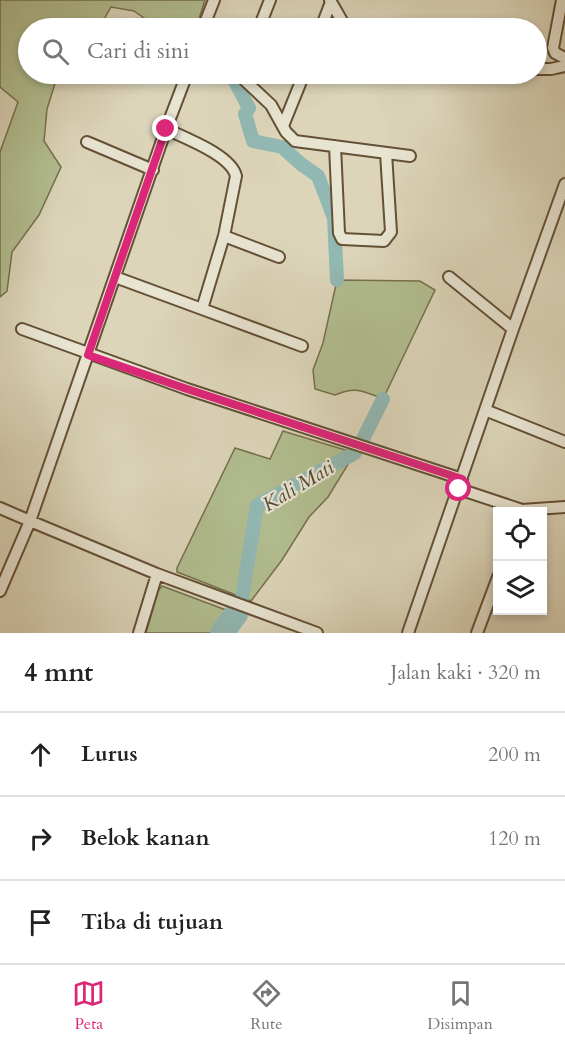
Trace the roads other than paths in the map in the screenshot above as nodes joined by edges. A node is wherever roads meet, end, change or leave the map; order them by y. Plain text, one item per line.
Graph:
1 (213, 0) edge
2 (270, 0) edge
3 (562, 0) edge
4 (331, 1) edge
5 (207, 18) edge
6 (263, 18) edge
7 (325, 18) edge
8 (340, 18) edge
9 (565, 58) edge
10 (565, 66) edge
11 (547, 69) edge
12 (183, 84) edge
13 (250, 84) edge
14 (300, 84) edge
15 (284, 126) junction
16 (166, 129) junction
17 (87, 142) dead end
18 (335, 146) junction
19 (386, 153) junction
20 (410, 156) dead end
21 (153, 170) junction
22 (565, 184) edge
23 (224, 236) junction
24 (279, 257) dead end
25 (115, 277) junction
26 (449, 277) dead end
27 (202, 309) junction
28 (22, 329) dead end
29 (513, 329) junction
30 (302, 346) dead end
31 (88, 355) junction
32 (486, 410) junction
33 (565, 442) edge
34 (461, 484) junction
35 (512, 507) edge
36 (565, 507) edge
37 (0, 508) edge
38 (547, 509) edge
39 (30, 521) junction
40 (158, 574) junction
41 (493, 590) edge
42 (0, 591) edge
43 (139, 633) edge
44 (317, 633) edge
45 (408, 633) edge
46 (477, 633) edge

1 - 5 street
2 - 6 street
3 - 9 street
4 - 7 street
4 - 8 street
10 - 11 street
12 - 16 street
13 - 15 street
14 - 15 street
15 - 18 street
16 - 21 street
16 - 23 street
17 - 21 street
18 - 19 street
18 - 19 street
19 - 20 street
21 - 25 street
22 - 29 street
23 - 24 street
23 - 27 street
25 - 27 street
25 - 31 street
26 - 29 street
27 - 30 street
28 - 31 street
29 - 32 street
31 - 34 street
31 - 39 street
32 - 33 street
32 - 34 street
34 - 35 street
34 - 45 street
36 - 38 street
37 - 39 street
39 - 40 street
39 - 42 street
40 - 43 street
40 - 44 street
41 - 46 street

